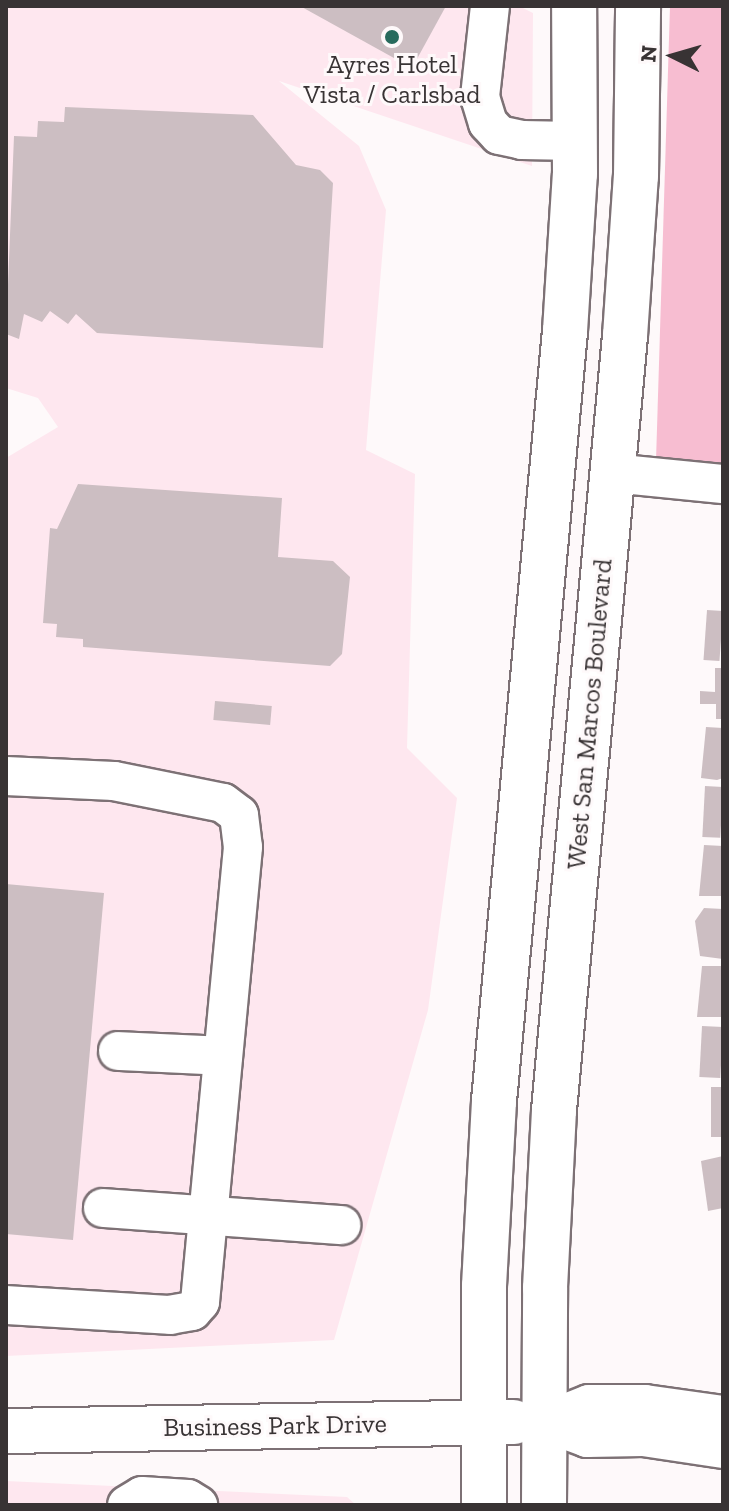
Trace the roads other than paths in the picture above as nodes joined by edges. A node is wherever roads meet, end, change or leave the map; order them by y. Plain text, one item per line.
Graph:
1 (490, 6) edge
2 (574, 6) edge
3 (638, 6) edge
4 (575, 141) junction
5 (612, 473) junction
6 (723, 484) edge
7 (6, 776) edge
8 (118, 1051) dead end
9 (223, 1056) junction
10 (103, 1208) dead end
11 (208, 1213) junction
12 (341, 1225) dead end
13 (6, 1305) edge
14 (723, 1415) edge
15 (484, 1422) junction
16 (544, 1422) junction
17 (6, 1431) edge
18 (723, 1449) edge
19 (127, 1505) edge
20 (198, 1505) edge
21 (484, 1505) edge
22 (544, 1505) edge

1 - 4 street
2 - 4 main road
3 - 5 main road, West San Marcos Boulevard
4 - 15 main road
5 - 6 street
5 - 16 main road, West San Marcos Boulevard
7 - 9 street
8 - 9 street
9 - 11 street
10 - 11 street
11 - 12 street
11 - 13 street
14 - 16 street
15 - 16 main road, Business Park Drive
15 - 17 main road, Business Park Drive
15 - 21 main road
16 - 18 street
16 - 22 main road, West San Marcos Boulevard
19 - 20 street

